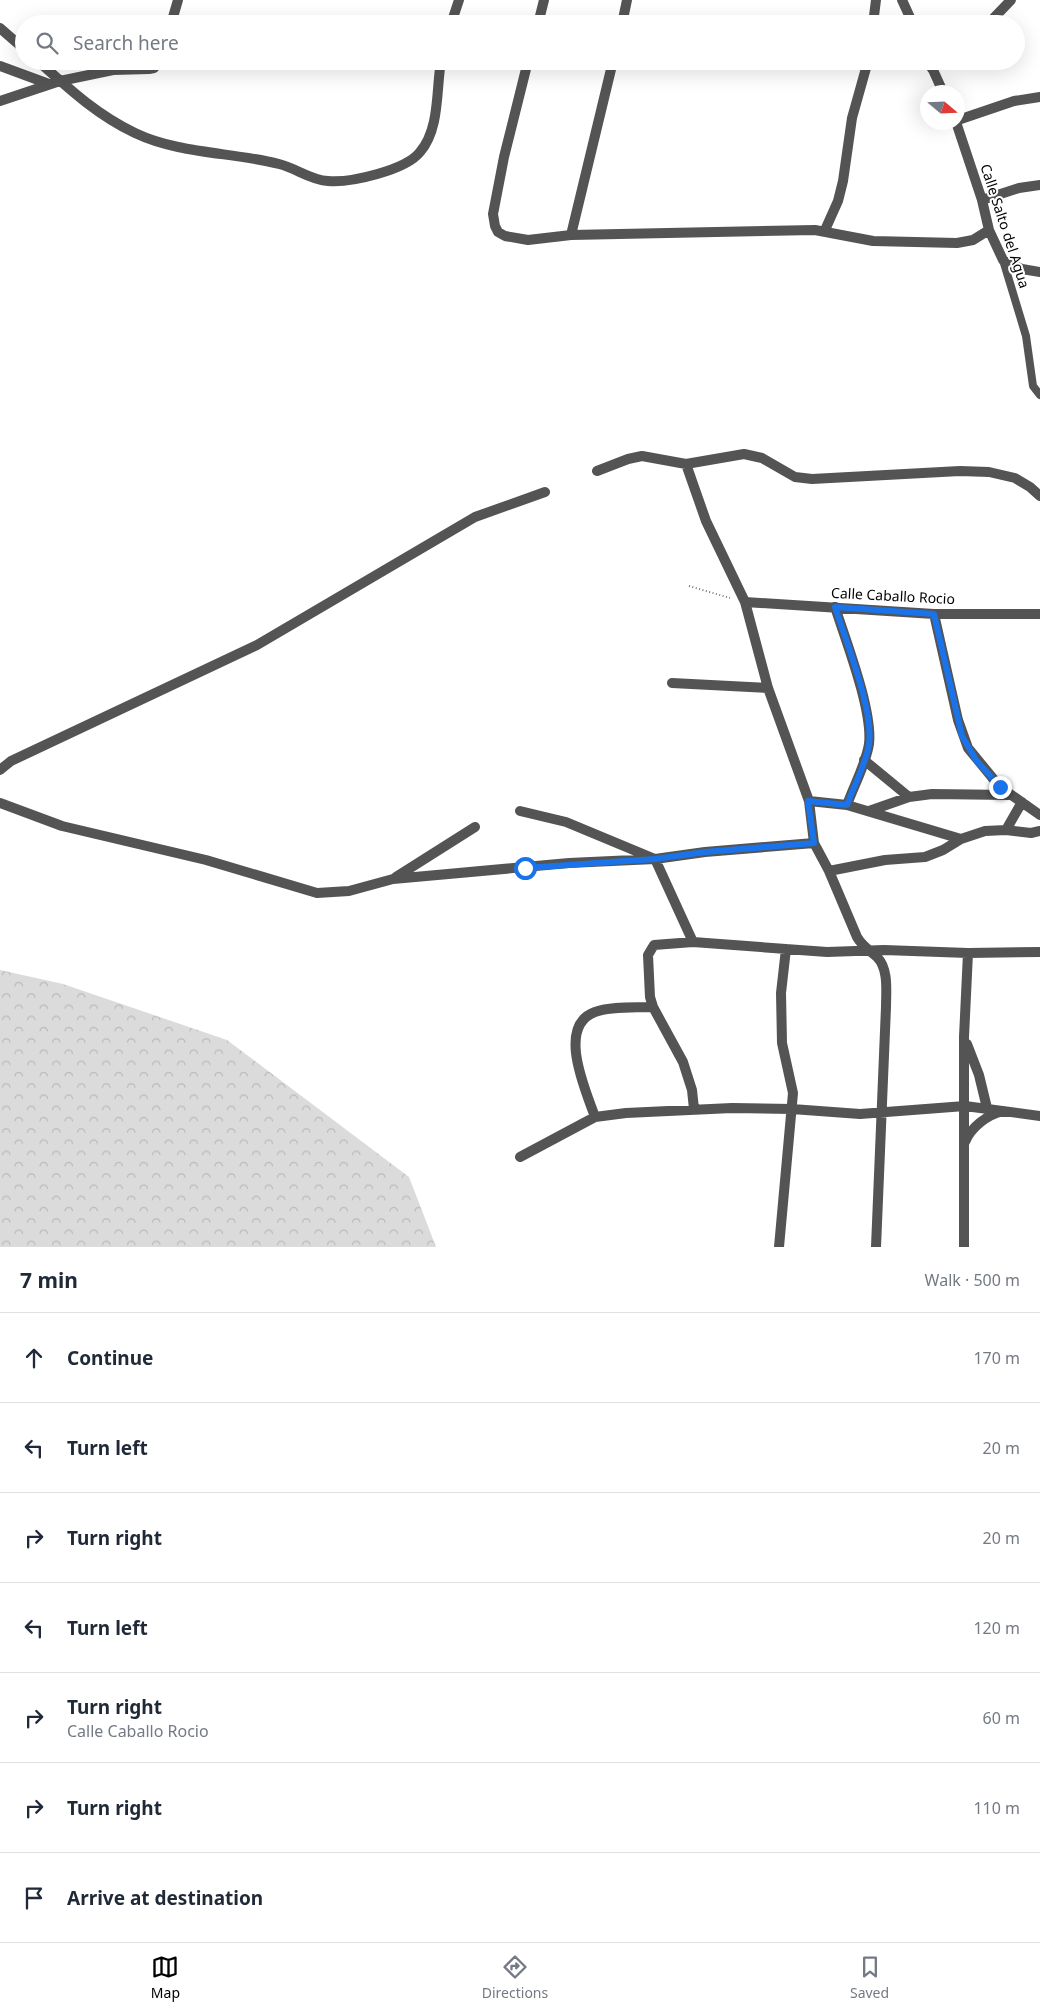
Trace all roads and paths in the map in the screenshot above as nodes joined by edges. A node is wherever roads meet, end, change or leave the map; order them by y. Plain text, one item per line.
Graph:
1 (178, 0) edge
2 (459, 0) edge
3 (544, 0) edge
4 (628, 0) edge
5 (876, 0) edge
6 (902, 0) edge
7 (1011, 0) edge
8 (174, 15) edge
9 (454, 15) edge
10 (540, 15) edge
11 (624, 15) edge
12 (874, 15) edge
13 (908, 15) edge
14 (997, 15) edge
15 (0, 28) edge
16 (15, 41) edge
17 (0, 66) edge
18 (48, 70) edge
19 (113, 70) edge
20 (440, 70) edge
21 (526, 70) edge
22 (611, 70) edge
23 (865, 70) edge
24 (933, 70) edge
25 (60, 81) junction
26 (49, 84) junction
27 (940, 85) edge
28 (1040, 97) edge
29 (0, 101) edge
30 (965, 118) edge
31 (959, 130) edge
32 (1040, 185) edge
33 (982, 200) junction
34 (825, 230) junction
35 (989, 230) junction
36 (571, 235) junction
37 (1003, 260) junction
38 (1040, 272) edge
39 (1040, 395) edge
40 (686, 464) junction
41 (597, 471) dead end
42 (544, 492) dead end
43 (1040, 496) edge
44 (689, 586) dead end
45 (744, 602) junction
46 (835, 607) junction
47 (934, 614) junction
48 (1040, 614) edge
49 (672, 683) dead end
50 (768, 688) junction
51 (864, 760) junction
52 (0, 770) edge
53 (1010, 795) junction
54 (909, 797) junction
55 (808, 801) junction
56 (1022, 802) junction
57 (0, 803) edge
58 (847, 805) junction
59 (520, 810) dead end
60 (869, 811) junction
61 (1040, 815) edge
62 (475, 827) dead end
63 (1006, 830) junction
64 (1040, 831) edge
65 (960, 839) junction
66 (814, 843) junction
67 (655, 859) junction
68 (829, 871) junction
69 (393, 879) junction
70 (693, 942) junction
71 (786, 949) junction
72 (868, 950) junction
73 (1040, 952) edge
74 (968, 953) junction
75 (653, 1007) junction
76 (964, 1037) junction
77 (965, 1106) junction
78 (987, 1108) junction
79 (694, 1109) junction
80 (792, 1109) junction
81 (1006, 1111) junction
82 (881, 1112) junction
83 (1040, 1116) edge
84 (594, 1117) junction
85 (963, 1147) junction
86 (520, 1158) dead end
87 (779, 1247) edge
88 (876, 1247) edge
89 (964, 1247) edge

1 - 8 street
2 - 9 street
3 - 10 street
4 - 11 street
5 - 12 street
6 - 13 street
7 - 14 street
15 - 16 street
17 - 26 street
18 - 25 street
19 - 25 street
20 - 25 street
21 - 36 street
22 - 36 street
23 - 34 street
24 - 27 street
25 - 26 street
26 - 29 street
28 - 30 street
31 - 33 street, Calle Salto del Agua
32 - 33 street
33 - 35 street, Calle Salto del Agua
34 - 35 street
34 - 36 street
35 - 37 street, Calle Salto del Agua
37 - 38 street
37 - 39 street, Calle Salto del Agua
40 - 41 street
40 - 43 street
40 - 45 street
42 - 52 street
44 - 45 path
45 - 46 street, Calle Caballo Rocio
45 - 50 street
46 - 47 street, Calle Caballo Rocio
46 - 51 street
47 - 48 street, Calle Caballo Rocio
47 - 53 street
49 - 50 street
50 - 55 street
51 - 54 street
51 - 58 street
53 - 54 street
53 - 56 street
54 - 60 street
55 - 58 street
55 - 66 street
56 - 61 street
56 - 63 street
57 - 69 street
58 - 60 street
59 - 67 street
60 - 65 street
62 - 69 street
63 - 64 street
63 - 65 street
65 - 68 street
66 - 67 street
66 - 68 street
67 - 69 street
67 - 70 street
68 - 72 street
70 - 71 street
70 - 75 street
71 - 72 street
71 - 80 street
72 - 74 street
72 - 82 street
73 - 74 street
74 - 76 street
75 - 79 street
75 - 84 street
76 - 77 street
76 - 78 street
77 - 78 street
77 - 82 street
77 - 85 street
78 - 81 street
79 - 80 street
79 - 84 street
80 - 82 street
80 - 87 street
81 - 83 street
81 - 85 street
82 - 88 street
84 - 86 street
85 - 89 street

